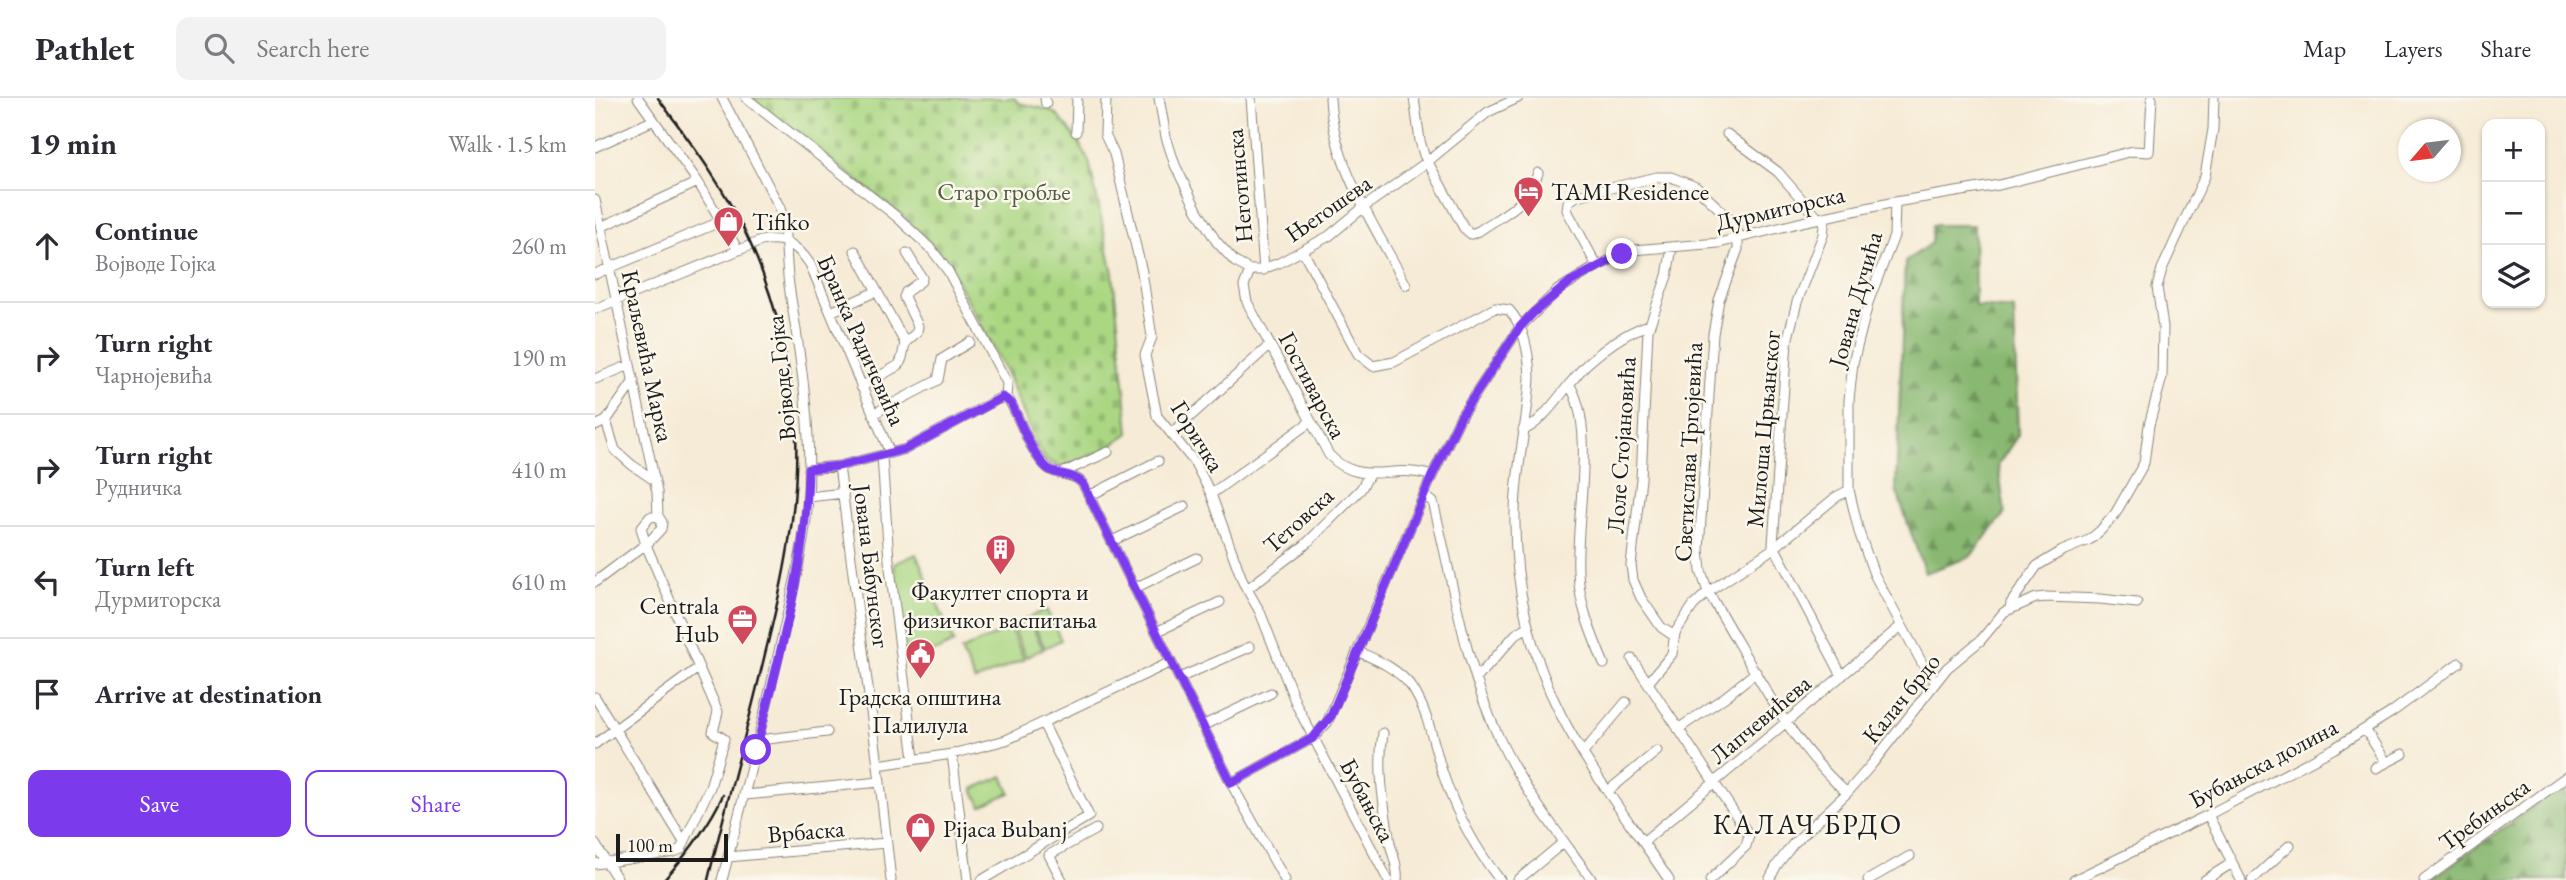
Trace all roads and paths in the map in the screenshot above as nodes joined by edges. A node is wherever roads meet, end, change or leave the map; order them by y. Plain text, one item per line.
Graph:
1 (638, 98) edge
2 (722, 98) edge
3 (746, 98) edge
4 (1077, 98) edge
5 (1106, 98) edge
6 (1159, 98) edge
7 (1251, 98) edge
8 (1330, 98) edge
9 (1414, 98) edge
10 (1518, 98) edge
11 (2152, 98) edge
12 (2214, 98) edge
13 (654, 120) junction
14 (1076, 132) dead end
15 (1727, 134) dead end
16 (595, 147) edge
17 (1427, 162) junction
18 (1538, 173) dead end
19 (698, 182) junction
20 (595, 200) edge
21 (1895, 202) junction
22 (1364, 207) junction
23 (1821, 218) junction
24 (722, 221) junction
25 (601, 227) junction
26 (1739, 238) junction
27 (785, 241) junction
28 (1672, 247) junction
29 (738, 250) junction
30 (855, 251) dead end
31 (1303, 251) junction
32 (907, 253) dead end
33 (1597, 266) junction
34 (610, 269) junction
35 (1250, 270) junction
36 (1264, 270) junction
37 (595, 274) edge
38 (1406, 285) dead end
39 (877, 291) junction
40 (616, 300) junction
41 (595, 309) edge
42 (831, 312) junction
43 (1649, 325) junction
44 (1520, 327) junction
45 (970, 342) dead end
46 (905, 343) junction
47 (1270, 345) junction
48 (630, 365) junction
49 (595, 379) edge
50 (634, 381) junction
51 (1569, 384) junction
52 (861, 387) junction
53 (1003, 398) junction
54 (873, 414) junction
55 (605, 421) junction
56 (1310, 422) junction
57 (595, 426) edge
58 (1523, 430) junction
59 (1172, 433) junction
60 (1108, 452) dead end
61 (886, 455) junction
62 (1158, 461) dead end
63 (839, 466) junction
64 (808, 469) junction
65 (1061, 474) junction
66 (1370, 475) junction
67 (1432, 476) junction
68 (655, 480) junction
69 (1849, 490) junction
70 (843, 494) junction
71 (1211, 494) junction
72 (1424, 495) junction
73 (1089, 496) junction
74 (808, 497) junction
75 (1185, 506) dead end
76 (658, 516) junction
77 (1112, 541) junction
78 (646, 545) junction
79 (1774, 548) junction
80 (1198, 558) dead end
81 (595, 582) edge
82 (1135, 588) junction
83 (1247, 589) junction
84 (1708, 592) junction
85 (1220, 602) dead end
86 (2137, 603) dead end
87 (2010, 609) junction
88 (1528, 626) junction
89 (1901, 626) junction
90 (1156, 632) junction
91 (1674, 636) junction
92 (1250, 647) dead end
93 (1357, 651) junction
94 (1632, 659) dead end
95 (1171, 662) junction
96 (2459, 663) dead end
97 (1604, 664) dead end
98 (698, 668) junction
99 (1756, 672) junction
100 (1842, 676) junction
101 (1179, 678) junction
102 (1477, 678) junction
103 (1935, 681) junction
104 (1648, 683) junction
105 (1271, 693) dead end
106 (595, 696) edge
107 (1626, 702) dead end
108 (1043, 723) junction
109 (1785, 723) junction
110 (1202, 726) junction
111 (615, 729) junction
112 (1678, 729) junction
113 (2365, 729) junction
114 (827, 732) dead end
115 (1383, 733) dead end
116 (1313, 738) junction
117 (758, 740) junction
118 (595, 744) edge
119 (1657, 751) dead end
120 (1584, 753) junction
121 (952, 754) junction
122 (2403, 754) dead end
123 (913, 760) junction
124 (2386, 762) junction
125 (879, 765) junction
126 (2377, 768) dead end
127 (2566, 777) edge
128 (880, 782) junction
129 (1715, 782) junction
130 (1231, 783) junction
131 (1608, 791) junction
132 (1847, 793) junction
133 (745, 795) junction
134 (2208, 815) junction
135 (1096, 829) dead end
136 (684, 842) junction
137 (1565, 842) junction
138 (1643, 842) junction
139 (886, 843) junction
140 (595, 844) edge
141 (2290, 845) dead end
142 (1910, 856) dead end
143 (728, 857) junction
144 (607, 863) junction
145 (2232, 863) junction
146 (595, 864) edge
147 (618, 880) edge
148 (722, 880) edge
149 (891, 880) edge
150 (968, 880) edge
151 (982, 880) edge
152 (1062, 880) edge
153 (1285, 880) edge
154 (1388, 880) edge
155 (1397, 880) edge
156 (1500, 880) edge
157 (1518, 880) edge
158 (1592, 880) edge
159 (1669, 880) edge
160 (1710, 880) edge
161 (1769, 880) edge
162 (1868, 880) edge
163 (2074, 880) edge
164 (2205, 880) edge
165 (2241, 880) edge
166 (2252, 880) edge
167 (2424, 880) edge

1 - 13 street
2 - 27 street, Бранка Радичевића
3 - 53 street
4 - 14 street
5 - 59 street, Горичка
6 - 35 street
7 - 36 street, Неготинска
8 - 22 street
9 - 17 street
10 - 17 street, Његошева
11 - 21 street, Дурмиторска
12 - 87 street
13 - 16 street
13 - 19 street
15 - 23 street
17 - 18 street
17 - 22 street, Његошева
19 - 24 street
19 - 25 street
20 - 25 street, Краљевића Марка
21 - 23 street, Дурмиторска
21 - 69 street, Јована Дучића
22 - 31 street, Његошева
22 - 38 street
23 - 26 street, Дурмиторска
23 - 79 street, Милоша Црњанског
24 - 29 street
24 - 34 street
25 - 34 street, Краљевића Марка
26 - 28 street, Дурмиторска
26 - 33 street
26 - 84 street, Светислава Тргојевића
27 - 29 street
27 - 42 street, Бранка Радичевића
27 - 64 street, Војводе Гојка
28 - 33 street, Дурмиторска
28 - 43 street, Лоле Стојановића
29 - 40 street
30 - 39 street
31 - 36 street, Његошева
31 - 44 street
32 - 46 street
33 - 44 street, Дурмиторска
34 - 37 street
34 - 40 street, Краљевића Марка
35 - 36 street, Његошева
35 - 47 street, Гостиварска
39 - 42 street
39 - 46 street
40 - 41 street
40 - 48 street, Краљевића Марка
42 - 52 street, Бранка Радичевића
43 - 51 street
43 - 91 street, Лоле Стојановића
44 - 58 street
44 - 67 street, Дурмиторска
45 - 54 street
46 - 52 street
47 - 56 street, Гостиварска
47 - 59 street
48 - 49 street
48 - 50 street, Краљевића Марка
50 - 55 street
50 - 68 street, Краљевића Марка
51 - 58 street
51 - 97 street
52 - 54 street, Бранка Радичевића
53 - 61 street
53 - 65 street
54 - 61 street, Бранка Радичевића
55 - 57 street
55 - 68 street, Краљевића Марка
56 - 66 street, Гостиварска
56 - 71 street
58 - 88 street
59 - 71 street, Горичка
60 - 65 street
61 - 63 street
61 - 123 street, Бранка Радичевића
62 - 73 street
63 - 64 street
63 - 70 street, Јована Бабунског
64 - 74 street, Војводе Гојка
65 - 73 street
66 - 67 street, Гостиварска
66 - 83 street, Тетовска
67 - 72 street, Дурмиторска
68 - 76 street, Краљевића Марка
69 - 79 street
69 - 89 street, Јована Дучића
70 - 74 street
70 - 125 street, Јована Бабунског
71 - 83 street, Горичка
72 - 93 street, Дурмиторска
72 - 102 street
73 - 77 street
74 - 117 street, Војводе Гојка
75 - 77 street
76 - 78 street, Краљевића Марка
76 - 78 street
77 - 82 street
78 - 81 street
78 - 98 street
79 - 84 street
79 - 100 street, Милоша Црњанског
80 - 82 street
82 - 90 street
83 - 116 street, Горичка
84 - 91 street
84 - 99 street, Светислава Тргојевића
85 - 90 street
86 - 87 street, Калач брдо
87 - 103 street, Калач брдо
88 - 102 street
88 - 120 street
89 - 100 street, Лапчевићева
89 - 103 street, Јована Дучића
90 - 95 street
91 - 104 street
92 - 101 street
93 - 116 street, Дурмиторска
93 - 156 street
94 - 104 street
95 - 101 street
95 - 108 street
96 - 113 street, Бубањска долина
98 - 111 street
98 - 136 street
99 - 109 street, Светислава Тргојевића
99 - 112 street
100 - 109 street, Лапчевићева
101 - 110 street
102 - 137 street
103 - 132 street, Калач брдо
104 - 112 street
105 - 110 street
106 - 111 street
107 - 120 street
108 - 121 street
108 - 151 street
109 - 129 street, Лапчевићева
109 - 132 street, Светислава Тргојевића
110 - 130 street
111 - 118 street
111 - 136 street
112 - 129 street
113 - 124 street
113 - 134 street, Бубањска долина
114 - 117 street
115 - 155 street
116 - 130 street, Дурмиторска
116 - 154 street, Бубањска
117 - 133 street, Војводе Гојка
119 - 131 street
120 - 131 street
121 - 123 street
121 - 150 street
122 - 124 street
123 - 125 street
124 - 126 street
125 - 128 street, Јована Бабунског
127 - 167 street, Требињска
128 - 133 street
128 - 139 street, Јована Бабунског
129 - 138 street, Лапчевићева
129 - 160 street
130 - 153 street
131 - 138 street
132 - 161 street, Калач брдо
133 - 143 street, Војводе Гојка
134 - 145 street
134 - 163 street, Бубањска долина
135 - 152 street
136 - 144 street
137 - 157 street
137 - 158 street
138 - 159 street
139 - 143 street, Врбаска
139 - 149 street, Јована Бабунског
140 - 144 street
141 - 166 street
142 - 162 street
143 - 148 street, Војводе Гојка
144 - 146 street
144 - 147 street
145 - 164 street
145 - 165 street

